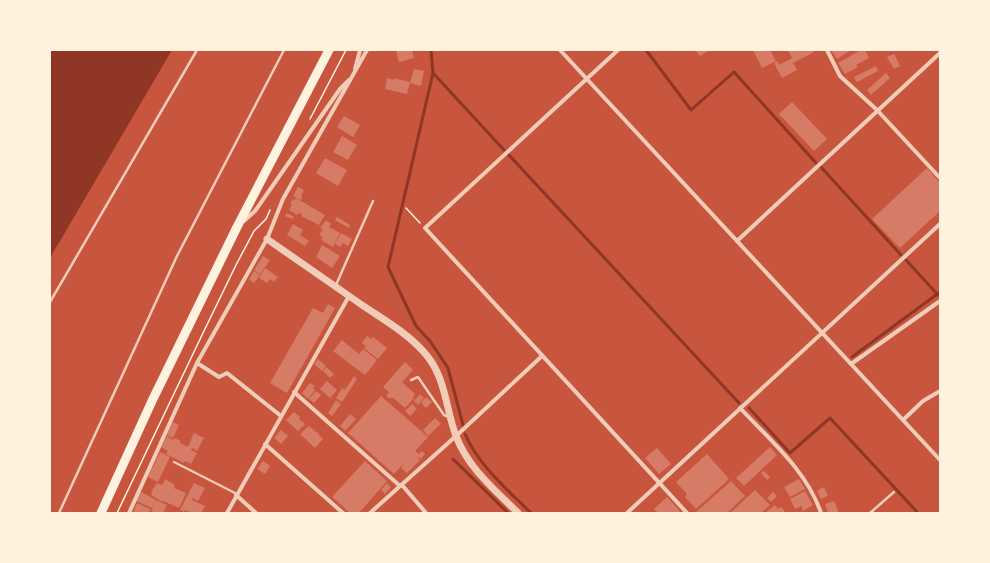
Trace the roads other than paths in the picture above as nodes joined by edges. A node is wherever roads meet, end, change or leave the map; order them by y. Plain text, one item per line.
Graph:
1 (197, 50) edge
2 (284, 50) edge
3 (329, 50) edge
4 (360, 50) edge
5 (367, 50) edge
6 (560, 50) edge
7 (618, 50) edge
8 (827, 50) edge
9 (940, 53) edge
10 (354, 74) junction
11 (587, 79) junction
12 (878, 110) junction
13 (940, 178) edge
14 (373, 202) dead end
15 (940, 224) edge
16 (237, 227) junction
17 (267, 239) junction
18 (737, 241) junction
19 (335, 286) junction
20 (349, 296) junction
21 (940, 301) edge
22 (50, 302) edge
23 (822, 333) junction
24 (542, 356) junction
25 (197, 363) junction
26 (851, 364) junction
27 (411, 380) dead end
28 (940, 391) edge
29 (294, 392) junction
30 (740, 408) junction
31 (281, 416) junction
32 (451, 418) junction
33 (903, 420) junction
34 (456, 436) junction
35 (265, 444) junction
36 (940, 460) edge
37 (174, 462) dead end
38 (659, 483) junction
39 (401, 486) junction
40 (894, 492) dead end
41 (236, 494) junction
42 (59, 513) edge
43 (101, 513) edge
44 (129, 513) edge
45 (227, 513) edge
46 (256, 513) edge
47 (343, 513) edge
48 (370, 513) edge
49 (426, 513) edge
50 (518, 513) edge
51 (627, 513) edge
52 (687, 513) edge
53 (821, 513) edge
54 (870, 513) edge

1 - 22 lane
2 - 42 lane
3 - 16 main road
4 - 10 street
5 - 10 street
6 - 11 street
7 - 11 street
8 - 12 street
9 - 12 street
10 - 16 street
10 - 17 street
11 - 18 street
11 - 24 street
12 - 13 street
12 - 18 street
14 - 19 lane
15 - 23 street
16 - 43 main road
17 - 19 street
17 - 25 street
18 - 23 street
19 - 20 street
20 - 29 street
20 - 32 street
21 - 26 street
23 - 26 street
23 - 30 street
24 - 34 street
24 - 38 street
25 - 31 street
25 - 44 street
26 - 33 street
27 - 32 lane
28 - 33 street
29 - 31 street
29 - 39 street
30 - 38 street
30 - 53 street
31 - 35 street
32 - 34 street
33 - 36 street
34 - 39 street
34 - 50 street
35 - 41 street
35 - 47 street
37 - 41 lane
38 - 51 street
38 - 52 street
39 - 48 street
39 - 49 street
40 - 54 lane
41 - 45 street
41 - 46 street

